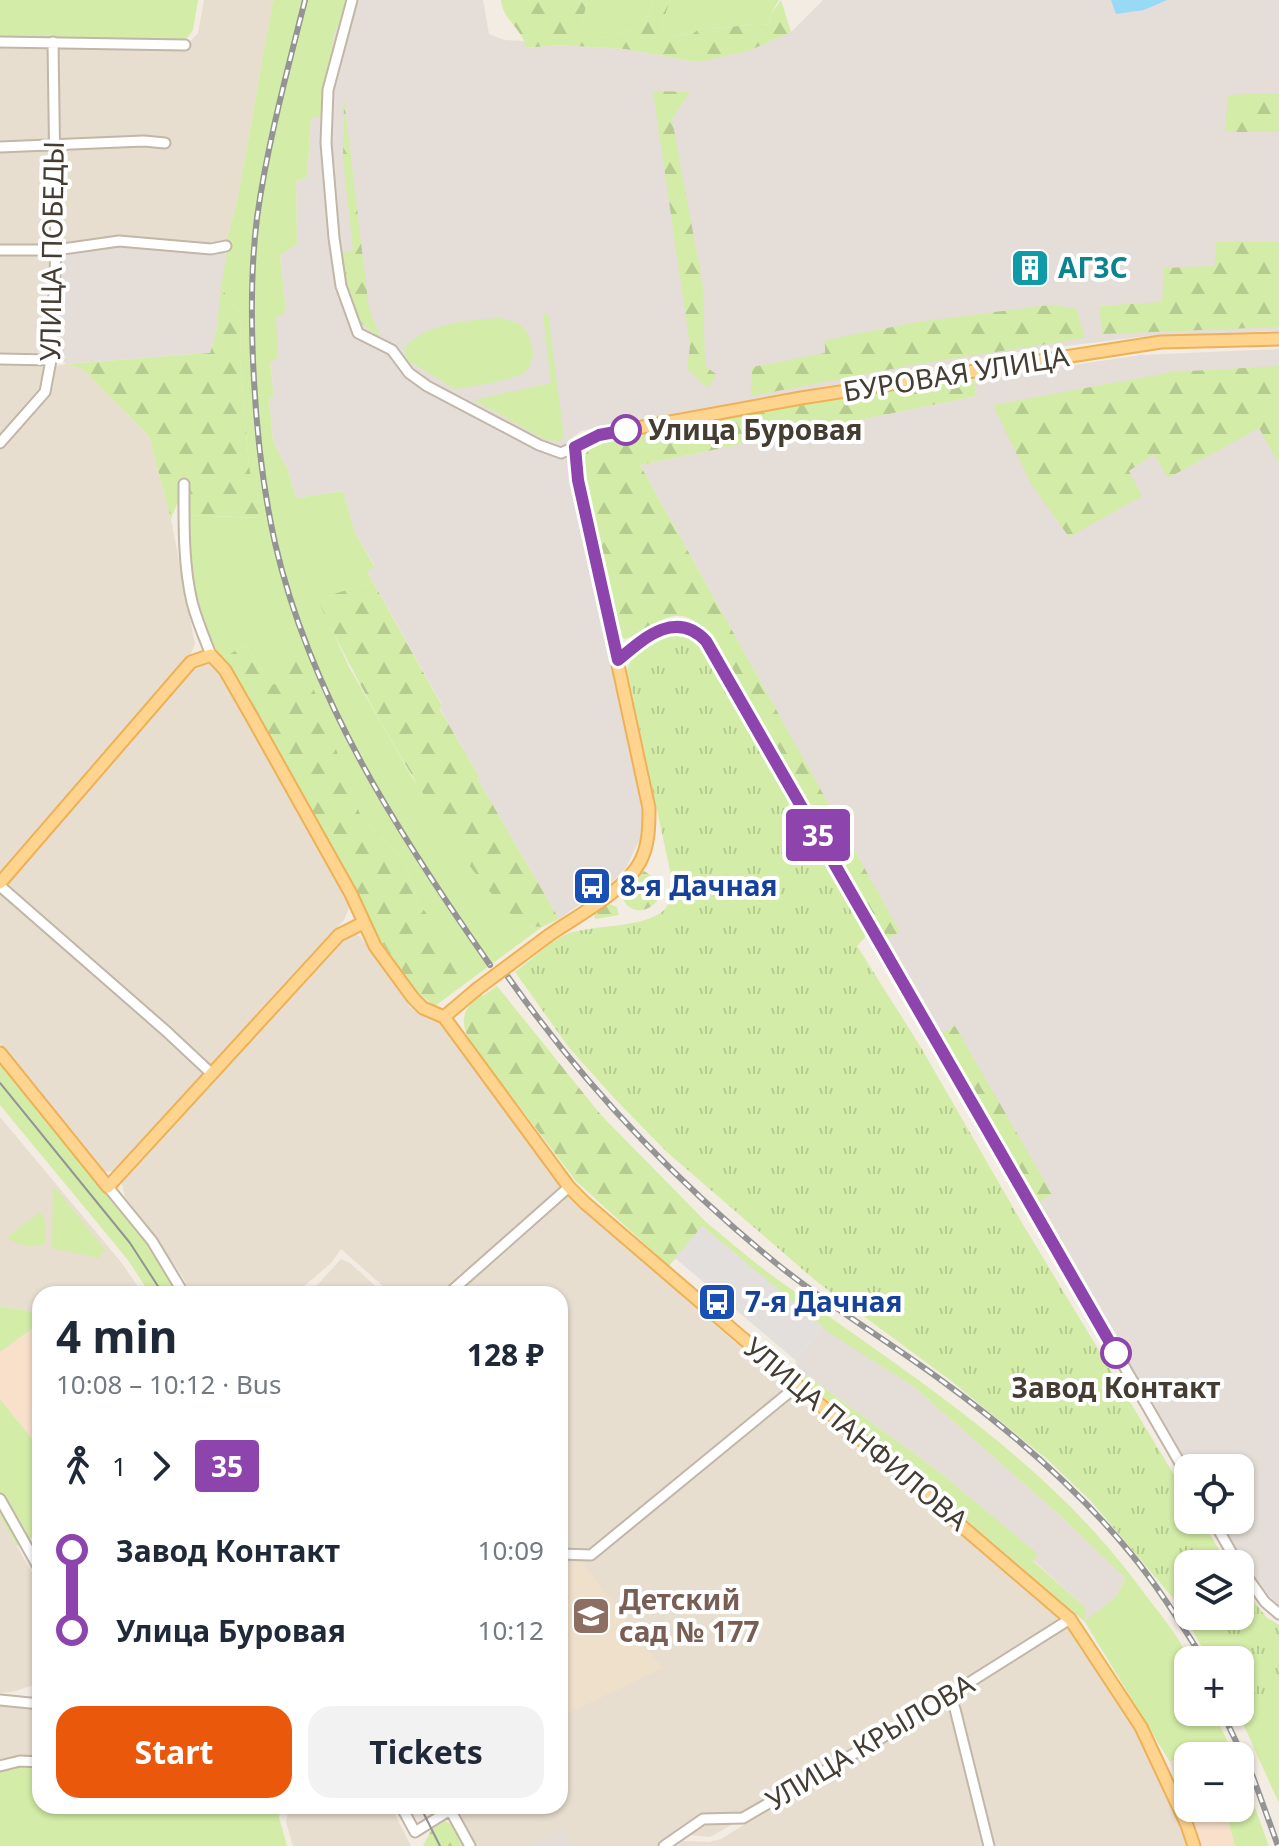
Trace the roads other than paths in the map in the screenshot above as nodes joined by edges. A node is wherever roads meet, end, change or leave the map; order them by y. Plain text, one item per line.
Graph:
1 (352, 0) edge
2 (0, 42) edge
3 (53, 42) junction
4 (185, 45) dead end
5 (165, 143) dead end
6 (0, 147) edge
7 (55, 147) junction
8 (226, 246) dead end
9 (0, 250) edge
10 (56, 250) junction
11 (1279, 339) edge
12 (0, 359) edge
13 (51, 360) junction
14 (0, 443) edge
15 (575, 447) junction
16 (184, 484) dead end
17 (211, 655) junction
18 (618, 660) junction
19 (0, 885) edge
20 (363, 923) junction
21 (444, 1017) junction
22 (0, 1053) edge
23 (212, 1074) junction
24 (108, 1187) junction
25 (569, 1187) junction
26 (179, 1286) edge
27 (457, 1286) edge
28 (797, 1386) junction
29 (1175, 1454) edge
30 (0, 1499) edge
31 (568, 1554) edge
32 (32, 1556) edge
33 (1254, 1586) edge
34 (1279, 1614) edge
35 (1070, 1619) junction
36 (948, 1698) junction
37 (0, 1700) edge
38 (32, 1703) edge
39 (32, 1762) edge
40 (0, 1766) edge
41 (405, 1814) edge
42 (440, 1814) edge
43 (452, 1814) edge
44 (470, 1846) edge
45 (666, 1846) edge
46 (989, 1846) edge
47 (1194, 1846) edge

1 - 15 street
2 - 3 street
3 - 4 street
3 - 7 street, УЛИЦА ПОБЕДЫ
5 - 7 street
6 - 7 street
7 - 10 street, УЛИЦА ПОБЕДЫ
8 - 10 street
9 - 10 street
10 - 13 street, УЛИЦА ПОБЕДЫ
11 - 15 main road, БУРОВАЯ УЛИЦА
12 - 13 street
13 - 14 street, УЛИЦА ПОБЕДЫ
15 - 18 main road
16 - 17 street
17 - 19 main road
17 - 20 main road
18 - 21 main road, bridge
18 - 29 street
19 - 23 street
20 - 21 main road
20 - 23 main road
21 - 25 main road, УЛИЦА ПАНФИЛОВА
22 - 24 main road
23 - 24 main road
24 - 26 street
25 - 27 street
25 - 28 main road, УЛИЦА ПАНФИЛОВА
28 - 31 street
28 - 35 main road, УЛИЦА ПАНФИЛОВА
30 - 32 street
33 - 34 street
35 - 36 street, УЛИЦА КРЫЛОВА
35 - 47 main road, УЛИЦА ПАНФИЛОВА
36 - 45 street, УЛИЦА КРЫЛОВА
36 - 46 street
37 - 38 street
39 - 40 street
41 - 42 street
43 - 44 street

